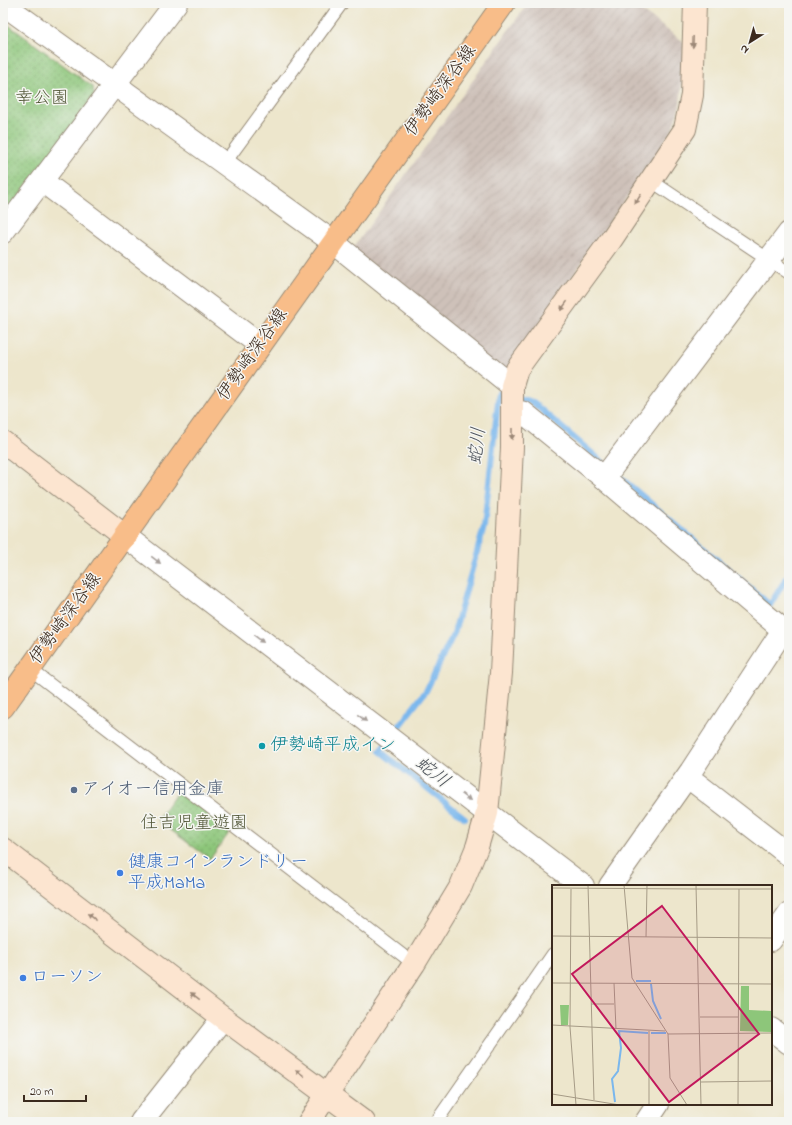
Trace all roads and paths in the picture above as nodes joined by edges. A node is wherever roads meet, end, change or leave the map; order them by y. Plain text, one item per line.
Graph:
1 (176, 3) edge
2 (342, 3) edge
3 (504, 3) edge
4 (695, 3) edge
5 (3, 4) edge
6 (115, 85) junction
7 (224, 164) junction
8 (650, 180) junction
9 (42, 181) junction
10 (3, 232) edge
11 (789, 233) edge
12 (333, 242) junction
13 (769, 259) junction
14 (789, 273) edge
15 (260, 344) junction
16 (512, 386) junction
17 (512, 410) junction
18 (3, 442) edge
19 (604, 478) junction
20 (125, 536) junction
21 (786, 633) edge
22 (30, 669) junction
23 (3, 707) edge
24 (688, 776) junction
25 (487, 813) junction
26 (3, 849) edge
27 (789, 855) edge
28 (582, 885) edge
29 (611, 885) edge
30 (789, 914) edge
31 (772, 939) edge
32 (552, 955) edge
33 (414, 964) junction
34 (223, 1018) junction
35 (772, 1030) edge
36 (789, 1042) edge
37 (327, 1094) junction
38 (657, 1105) edge
39 (141, 1122) edge
40 (309, 1122) edge
41 (364, 1122) edge
42 (436, 1122) edge
43 (646, 1122) edge

1 - 6 street
2 - 7 lane
3 - 12 main road, 伊勢崎深谷線
4 -> 8 street
5 - 6 street
6 - 7 street
6 - 9 street
7 - 12 street
8 - 13 lane
8 -> 16 street
9 - 10 street
9 - 15 street
11 - 13 street
12 - 15 main road, 伊勢崎深谷線
12 - 16 street
13 - 14 lane
13 - 19 street
15 - 20 main road, 伊勢崎深谷線
16 - 17 street
17 - 19 street
17 -> 25 street
18 - 20 street
19 - 21 street
20 - 22 main road, 伊勢崎深谷線
20 -> 25 street
21 - 24 street
22 - 23 main road, 伊勢崎深谷線
22 - 33 lane
24 - 27 street
24 - 29 street
25 - 28 street
25 - 33 street
34 -> 26 street
30 - 31 street
32 - 42 lane
33 - 37 street
37 -> 34 street
34 - 39 street
35 - 36 street
37 - 40 street
37 - 41 street
38 - 43 street

